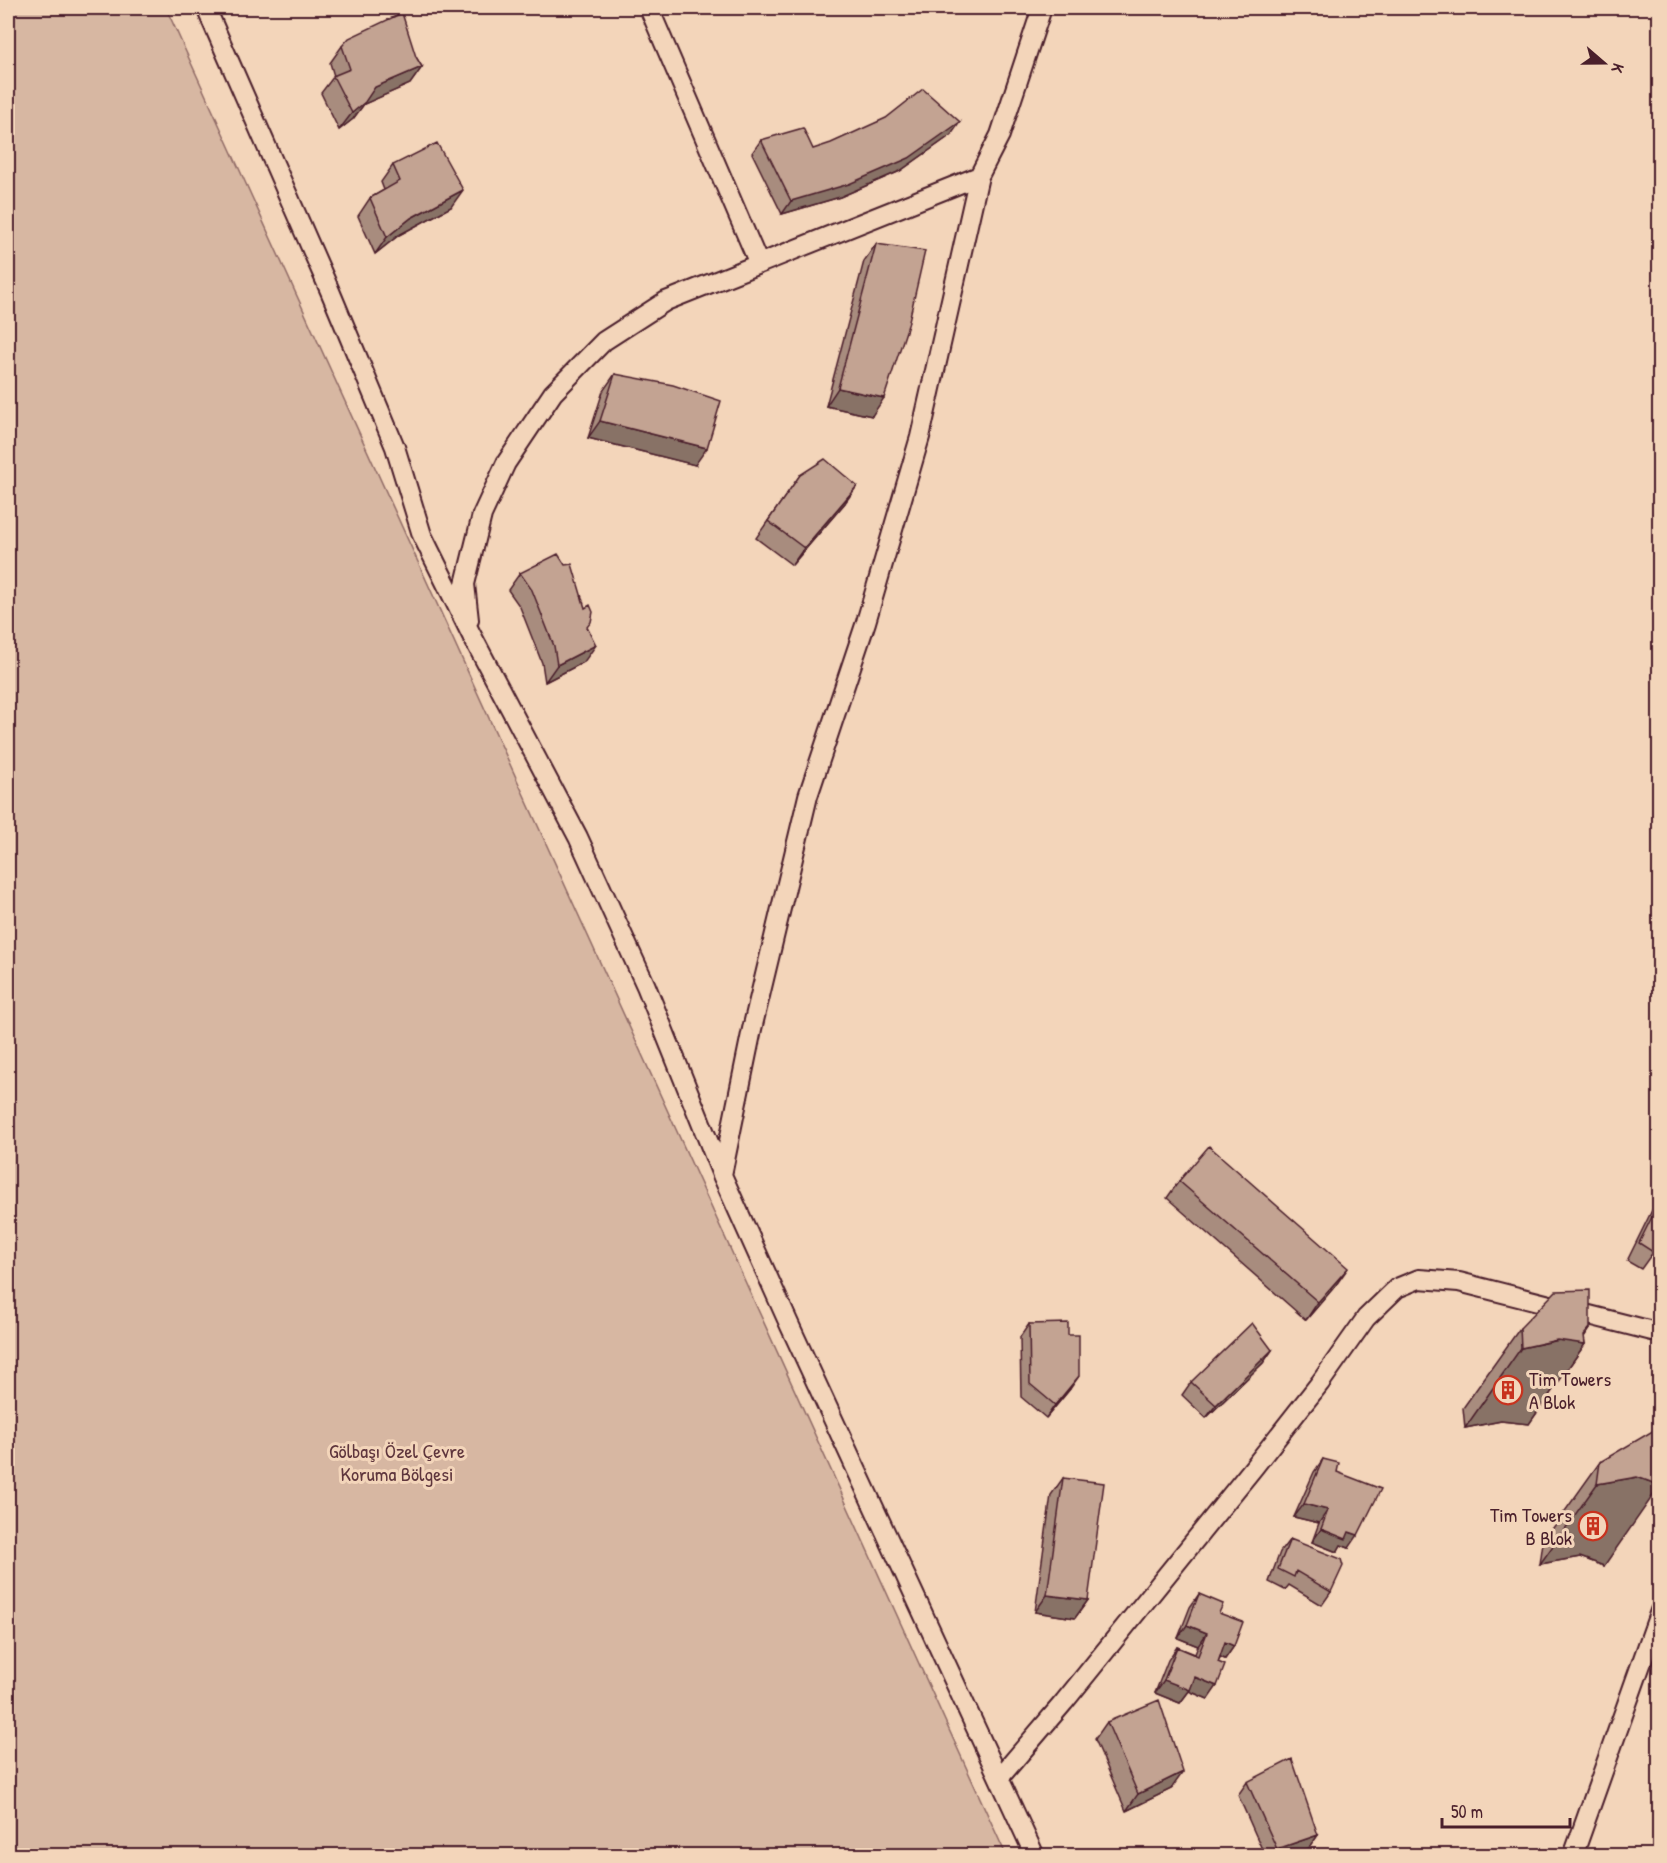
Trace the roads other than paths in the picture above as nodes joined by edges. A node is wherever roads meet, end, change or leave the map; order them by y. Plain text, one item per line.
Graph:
1 (206, 8) edge
2 (649, 8) edge
3 (1042, 8) edge
4 (979, 176) junction
5 (759, 264) junction
6 (471, 634) junction
7 (723, 1174) junction
8 (1659, 1333) edge
9 (1659, 1611) edge
10 (1000, 1777) junction
11 (1035, 1856) edge
12 (1573, 1856) edge

1 - 6 street
2 - 5 street
3 - 4 street
4 - 5 street
4 - 7 street
5 - 6 street
6 - 7 street
7 - 10 street
8 - 10 street
9 - 12 street
10 - 11 street

